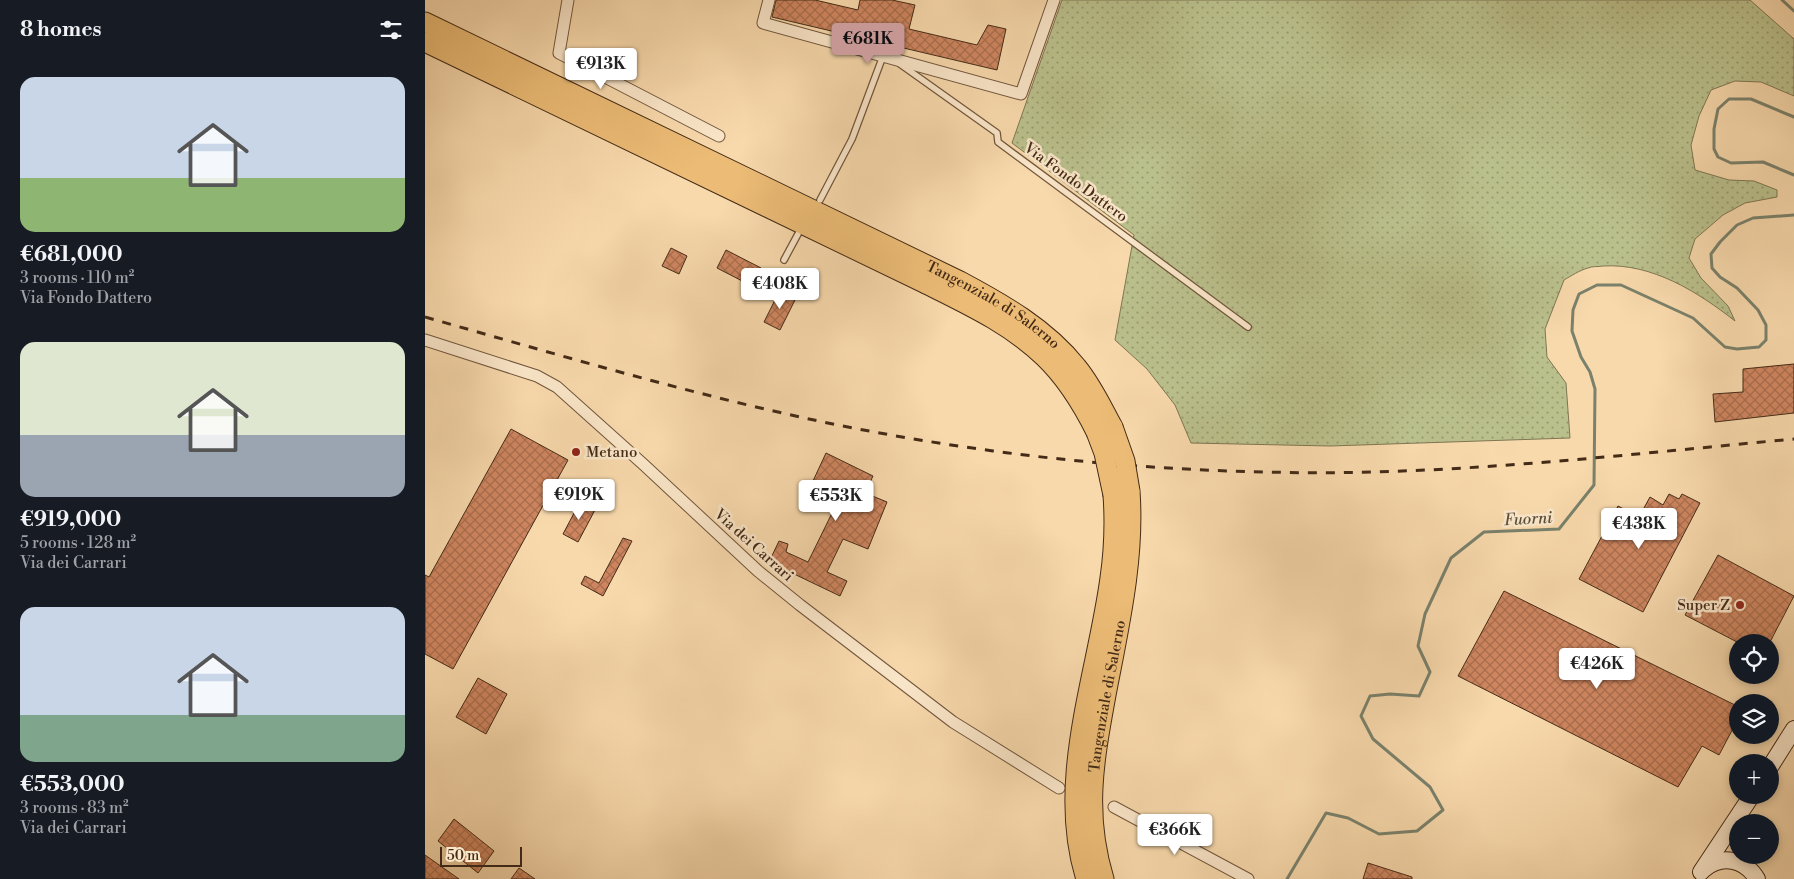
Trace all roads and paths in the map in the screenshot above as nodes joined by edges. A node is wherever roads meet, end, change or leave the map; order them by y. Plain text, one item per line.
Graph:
1 (568, 0) edge
2 (769, 0) edge
3 (1054, 0) edge
4 (425, 22) edge
5 (425, 42) edge
6 (888, 57) junction
7 (719, 136) dead end
8 (820, 200) dead end
9 (799, 234) dead end
10 (784, 260) dead end
11 (1248, 326) dead end
12 (425, 340) edge
13 (1104, 430) junction
14 (1121, 493) junction
15 (1794, 729) edge
16 (1778, 754) edge
17 (1059, 788) dead end
18 (1746, 804) edge
19 (1114, 807) dead end
20 (1752, 864) edge
21 (1699, 875) edge
22 (1757, 877) edge
23 (1086, 879) edge
24 (1104, 879) edge
25 (1248, 879) edge

1 - 7 street
2 - 6 street, Via Fondo Dattero
3 - 6 street, Via Fondo Dattero
4 - 13 highway, Tangenziale di Salerno
5 - 13 highway, Tangenziale di Salerno
6 - 8 lane
6 - 11 lane, Via Fondo Dattero
9 - 10 lane
12 - 17 street, Via dei Carrari
13 - 14 highway, Tangenziale di Salerno, bridge
14 - 23 highway, Tangenziale di Salerno
14 - 24 highway, Tangenziale di Salerno
15 - 16 main road
18 - 21 main road
19 - 25 street
20 - 22 main road
21 - 22 main road

